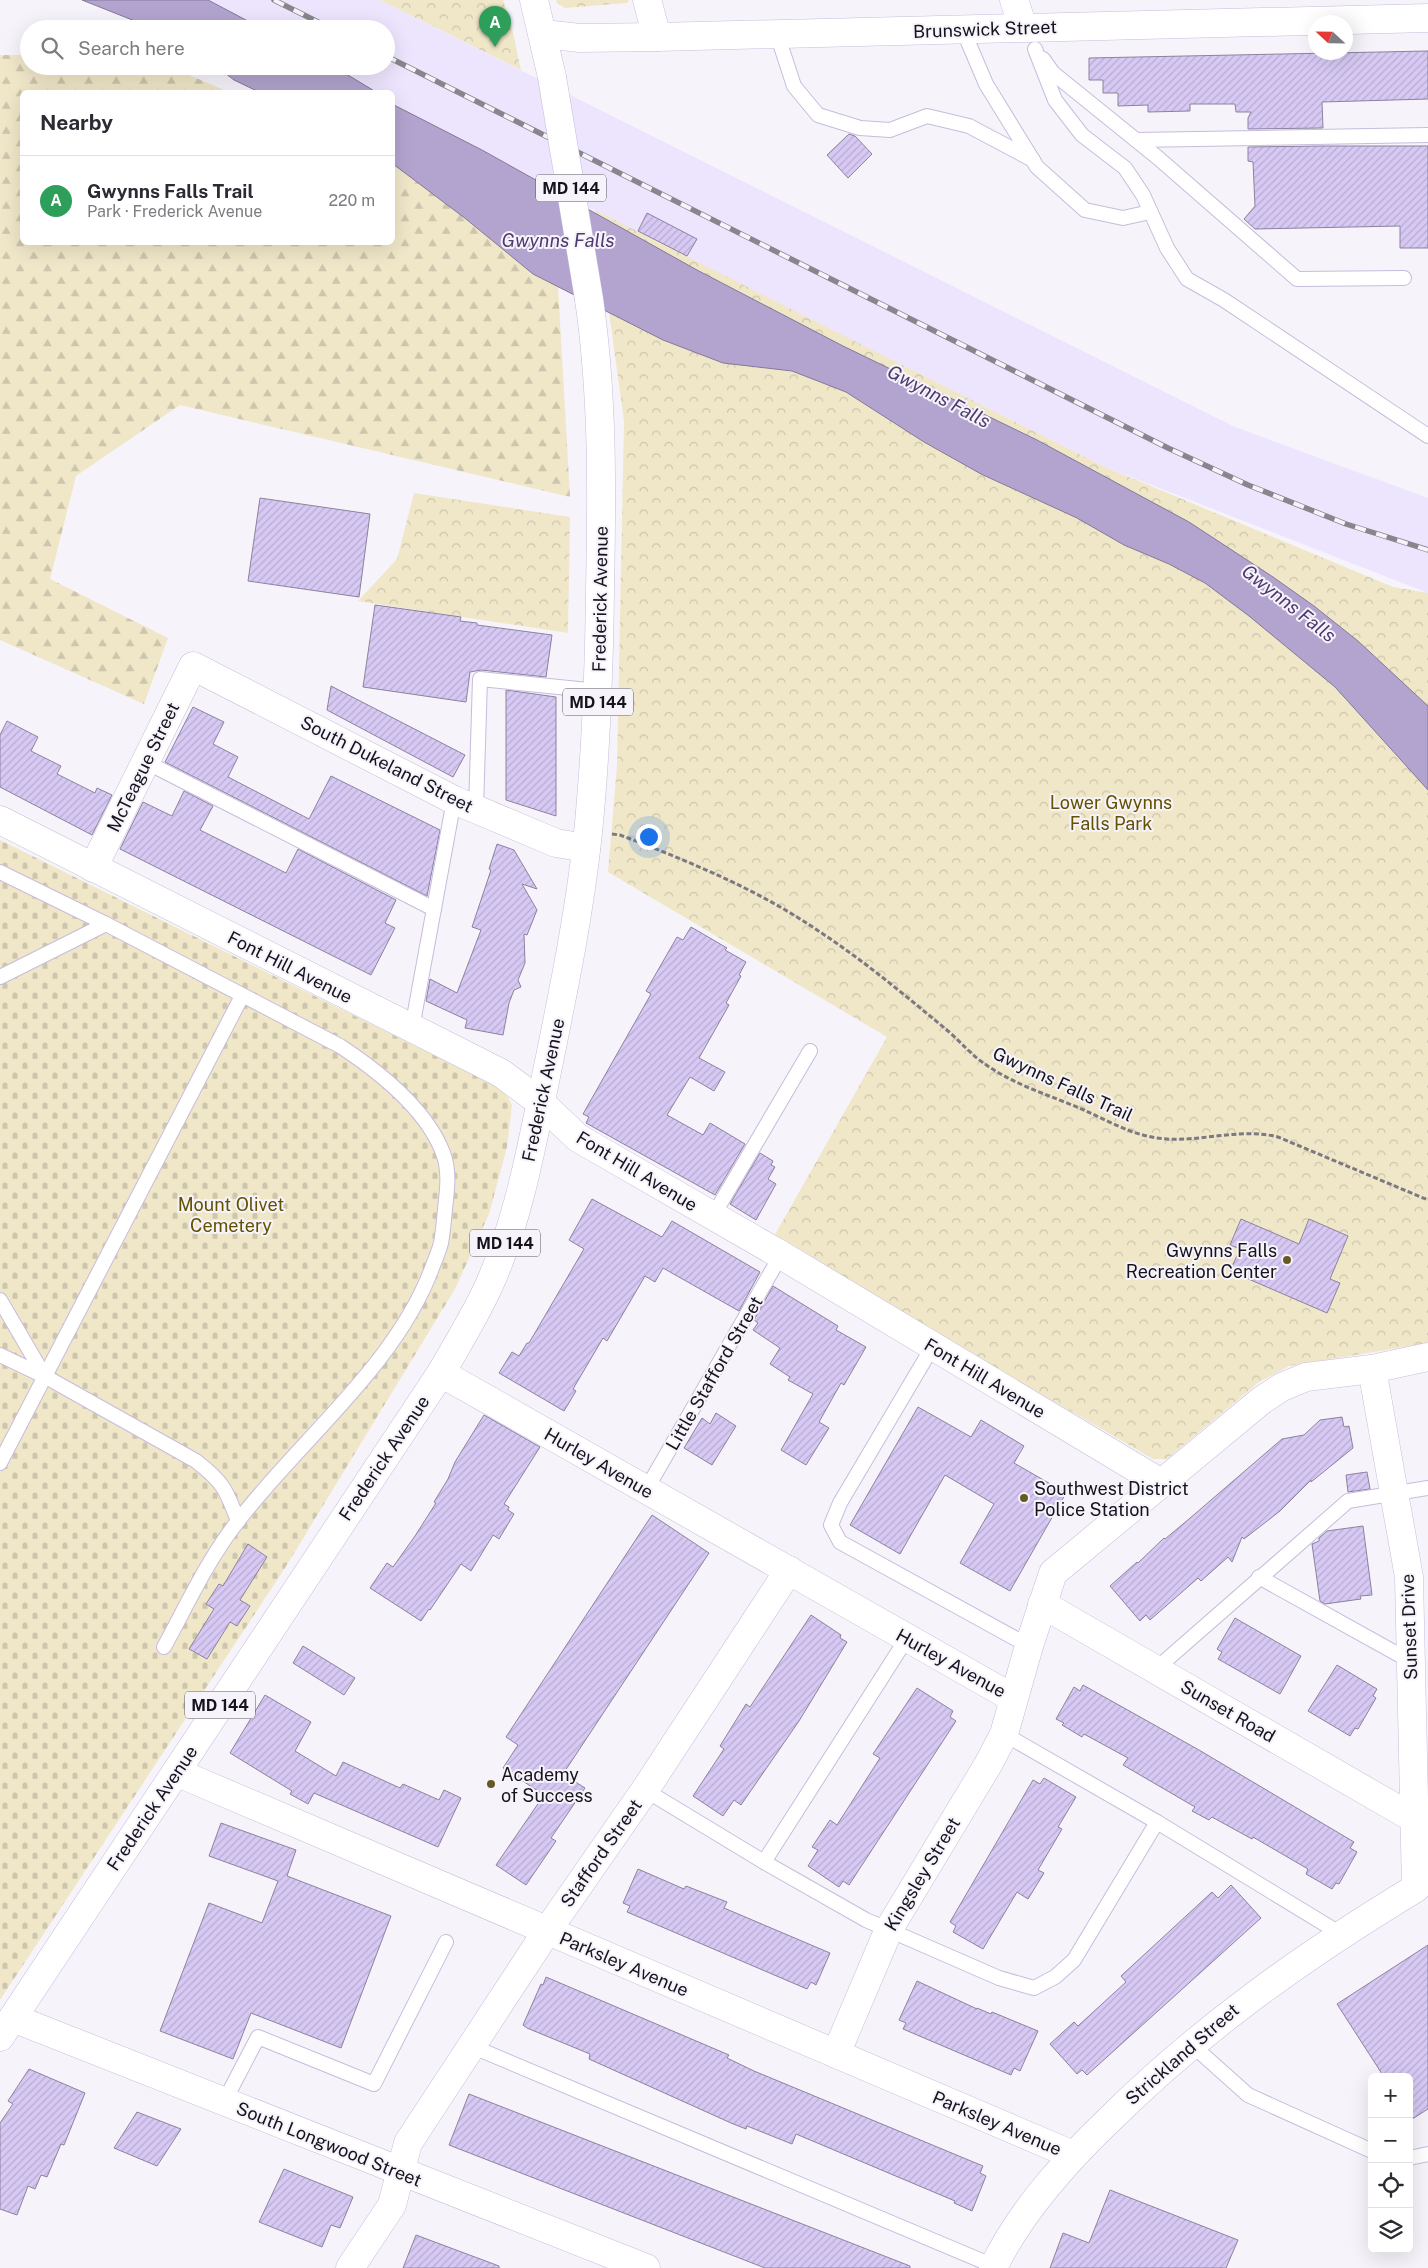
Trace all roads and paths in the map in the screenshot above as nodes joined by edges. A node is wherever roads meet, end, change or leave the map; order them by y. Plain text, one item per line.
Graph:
1 (534, 0) edge
2 (647, 0) edge
3 (1014, 0) edge
4 (1220, 12) edge
5 (1428, 18) edge
6 (963, 30) junction
7 (543, 34) junction
8 (777, 34) junction
9 (657, 37) junction
10 (1029, 38) junction
11 (1428, 134) edge
12 (1136, 140) junction
13 (1033, 160) junction
14 (1150, 212) junction
15 (1404, 278) dead end
16 (1428, 436) edge
17 (193, 666) joint
18 (598, 691) junction
19 (146, 762) junction
20 (465, 805) junction
21 (0, 820) edge
22 (620, 835) dead end
23 (586, 848) junction
24 (93, 868) junction
25 (0, 872) edge
26 (434, 909) junction
27 (106, 924) junction
28 (0, 977) edge
29 (242, 996) junction
30 (412, 1028) junction
31 (810, 1052) dead end
32 (540, 1102) junction
33 (1428, 1200) edge
34 (713, 1216) junction
35 (781, 1255) junction
36 (0, 1300) edge
37 (933, 1346) junction
38 (0, 1355) edge
39 (1428, 1358) edge
40 (1372, 1369) junction
41 (441, 1373) junction
42 (46, 1377) junction
43 (0, 1463) edge
44 (1161, 1483) junction
45 (1428, 1488) edge
46 (646, 1490) junction
47 (1393, 1493) junction
48 (238, 1521) junction
49 (789, 1570) junction
50 (1259, 1577) junction
51 (1042, 1604) junction
52 (907, 1638) junction
53 (1029, 1646) junction
54 (164, 1648) dead end
55 (1410, 1661) junction
56 (1156, 1669) junction
57 (1013, 1698) junction
58 (1004, 1734) junction
59 (176, 1772) junction
60 (645, 1790) junction
61 (1413, 1818) junction
62 (1157, 1822) junction
63 (764, 1862) junction
64 (1422, 1886) edge
65 (889, 1929) junction
66 (547, 1931) junction
67 (1341, 1934) junction
68 (446, 1942) dead end
69 (6, 2028) edge
70 (1191, 2044) junction
71 (471, 2046) junction
72 (836, 2054) junction
73 (224, 2102) junction
74 (1368, 2149) edge
75 (1428, 2154) edge
76 (1073, 2155) junction
77 (1413, 2157) edge
78 (401, 2172) junction
79 (993, 2267) edge
80 (350, 2268) edge
81 (646, 2268) edge

1 - 7 street, Frederick Avenue / MD 144
2 - 9 street
3 - 10 street
4 - 5 street, Brunswick Street
4 - 10 street, Brunswick Street
6 - 8 street, Brunswick Street
6 - 10 street, Brunswick Street
6 - 13 lane
7 - 9 street, Brunswick Street
7 - 18 street, Frederick Avenue / MD 144, bridge
8 - 9 street, Brunswick Street
8 - 13 lane
10 - 12 lane
10 - 14 lane
11 - 12 lane
12 - 15 lane
13 - 14 lane
14 - 16 lane
17 - 19 street, McTeague Street
17 - 20 street, South Dukeland Street
18 - 20 lane
18 - 23 street, Frederick Avenue / MD 144
19 - 24 street, McTeague Street
19 - 26 lane
20 - 23 street, South Dukeland Street
20 - 26 lane
21 - 24 street, Font Hill Avenue
22 - 33 path, Gwynns Falls Trail
23 - 32 street, Frederick Avenue / MD 144
24 - 30 street, Font Hill Avenue
25 - 27 lane
26 - 30 lane
27 - 28 lane
27 - 29 lane
29 - 42 lane
29 - 48 lane
30 - 32 street, Font Hill Avenue
31 - 34 lane
32 - 34 street, Font Hill Avenue
32 - 41 street, Frederick Avenue / MD 144
34 - 35 street, Font Hill Avenue
35 - 37 street, Font Hill Avenue
35 - 46 lane, Little Stafford Street
36 - 42 lane
37 - 44 street, Font Hill Avenue
37 - 53 lane
38 - 42 lane
39 - 40 street, Hurley Avenue
40 - 44 street, Hurley Avenue
40 - 47 street, Sunset Drive
41 - 46 street, Hurley Avenue
41 - 59 street, Frederick Avenue / MD 144
42 - 43 lane
42 - 48 lane
44 - 51 street, Hurley Avenue
45 - 47 lane
46 - 49 street, Hurley Avenue
47 - 50 lane
47 - 55 street, Sunset Drive
48 - 54 lane
49 - 52 street, Hurley Avenue
49 - 60 street, Stafford Street
50 - 55 lane
50 - 56 lane
51 - 53 street, Hurley Avenue
51 - 56 street, Sunset Road
52 - 57 street, Hurley Avenue
52 - 63 lane
53 - 57 street, Hurley Avenue
55 - 61 street, Sunset Drive
56 - 61 street, Sunset Road
57 - 58 street, Kingsley Street
58 - 62 lane
58 - 65 street, Kingsley Street
59 - 66 street, Parksley Avenue
59 - 69 street, Frederick Avenue / MD 144
60 - 63 lane
60 - 66 street, Stafford Street
61 - 64 street, Sunset Drive
62 - 65 lane
62 - 67 lane
63 - 65 lane
64 - 67 street, Strickland Street
65 - 72 street, Kingsley Street
66 - 71 street, Stafford Street
66 - 72 street, Parksley Avenue
67 - 70 street, Strickland Street
68 - 73 lane
69 - 73 street, South Longwood Street
70 - 74 lane
70 - 76 street, Strickland Street
71 - 78 street, Stafford Street
71 - 79 lane
72 - 76 street, Parksley Avenue
73 - 78 street, South Longwood Street
75 - 77 lane
76 - 79 street, Strickland Street
78 - 80 street, Stafford Street
78 - 81 street, South Longwood Street

